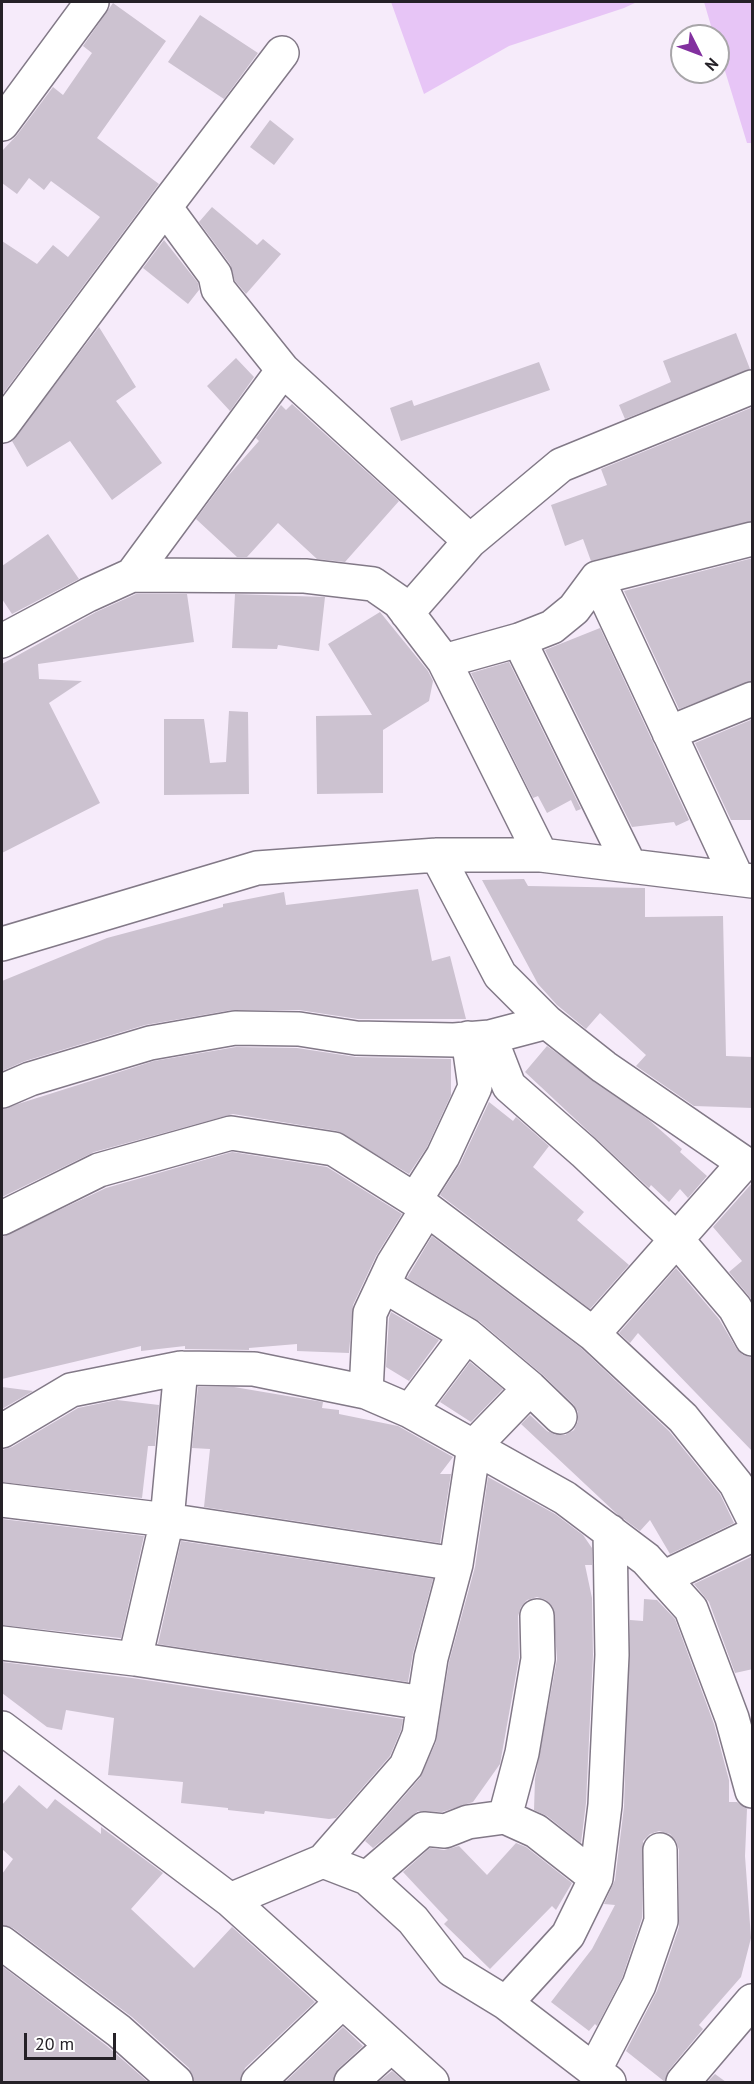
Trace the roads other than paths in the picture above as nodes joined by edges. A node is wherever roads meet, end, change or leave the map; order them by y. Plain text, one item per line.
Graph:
1 (92, 2) edge
2 (282, 53) dead end
3 (2, 124) edge
4 (165, 207) junction
5 (283, 370) junction
6 (753, 387) edge
7 (2, 426) edge
8 (753, 539) edge
9 (470, 541) junction
10 (132, 575) junction
11 (597, 578) junction
12 (407, 613) junction
13 (3, 638) edge
14 (519, 640) junction
15 (444, 661) junction
16 (753, 699) edge
17 (669, 733) junction
18 (737, 845) edge
19 (437, 855) junction
20 (541, 855) junction
21 (630, 866) junction
22 (745, 879) edge
23 (2, 944) edge
24 (547, 1022) junction
25 (479, 1037) junction
26 (2, 1091) edge
27 (750, 1166) edge
28 (421, 1204) junction
29 (2, 1218) edge
30 (677, 1240) junction
31 (383, 1284) junction
32 (593, 1334) junction
33 (467, 1335) junction
34 (753, 1340) edge
35 (181, 1368) junction
36 (530, 1388) junction
37 (366, 1392) junction
38 (410, 1411) junction
39 (560, 1417) dead end
40 (2, 1431) edge
41 (474, 1446) junction
42 (2, 1500) edge
43 (753, 1516) edge
44 (167, 1520) junction
45 (610, 1531) junction
46 (753, 1535) edge
47 (456, 1564) junction
48 (663, 1578) junction
49 (537, 1616) dead end
50 (2, 1642) edge
51 (135, 1659) junction
52 (424, 1703) junction
53 (2, 1728) edge
54 (753, 1791) edge
55 (505, 1817) junction
56 (660, 1850) dead end
57 (323, 1861) junction
58 (367, 1878) junction
59 (596, 1878) junction
60 (230, 1900) junction
61 (2, 1943) edge
62 (753, 2001) edge
63 (342, 2002) junction
64 (506, 2003) junction
65 (391, 2046) junction
66 (601, 2077) edge
67 (176, 2082) edge
68 (258, 2082) edge
69 (351, 2082) edge
70 (432, 2082) edge
71 (683, 2082) edge

1 - 3 street
2 - 4 street
4 - 5 street
4 - 7 street
5 - 9 street
5 - 10 street
6 - 9 street
8 - 11 street
9 - 12 street
10 - 12 street
10 - 13 street
11 - 14 street
11 - 17 street
12 - 15 street
14 - 15 street
14 - 21 street
15 - 20 street
16 - 17 street
17 - 18 street
18 - 22 street
19 - 20 street
19 - 23 street
19 - 24 street
20 - 21 street
21 - 22 street
24 - 25 street
24 - 27 street
25 - 26 street
25 - 28 street
25 - 30 street
27 - 30 street
28 - 29 street
28 - 31 street
28 - 32 street
30 - 32 street
30 - 34 street
31 - 33 street
31 - 37 street
32 - 43 street
33 - 36 street
33 - 38 street
35 - 37 street
35 - 40 street
35 - 44 street
36 - 39 street
36 - 41 street
37 - 38 street
38 - 41 street
41 - 45 street
41 - 47 street
42 - 44 street
44 - 47 street
44 - 51 street
45 - 48 street
45 - 59 street
46 - 48 street
47 - 52 street
48 - 54 street
49 - 55 street
50 - 51 street
51 - 52 street
52 - 57 street
53 - 60 street
55 - 58 street
55 - 59 street
56 - 66 street
57 - 58 street
57 - 60 street
58 - 64 street
59 - 64 street
60 - 63 street
61 - 67 street
62 - 71 street
63 - 65 street
63 - 68 street
64 - 66 street
65 - 69 street
65 - 70 street

